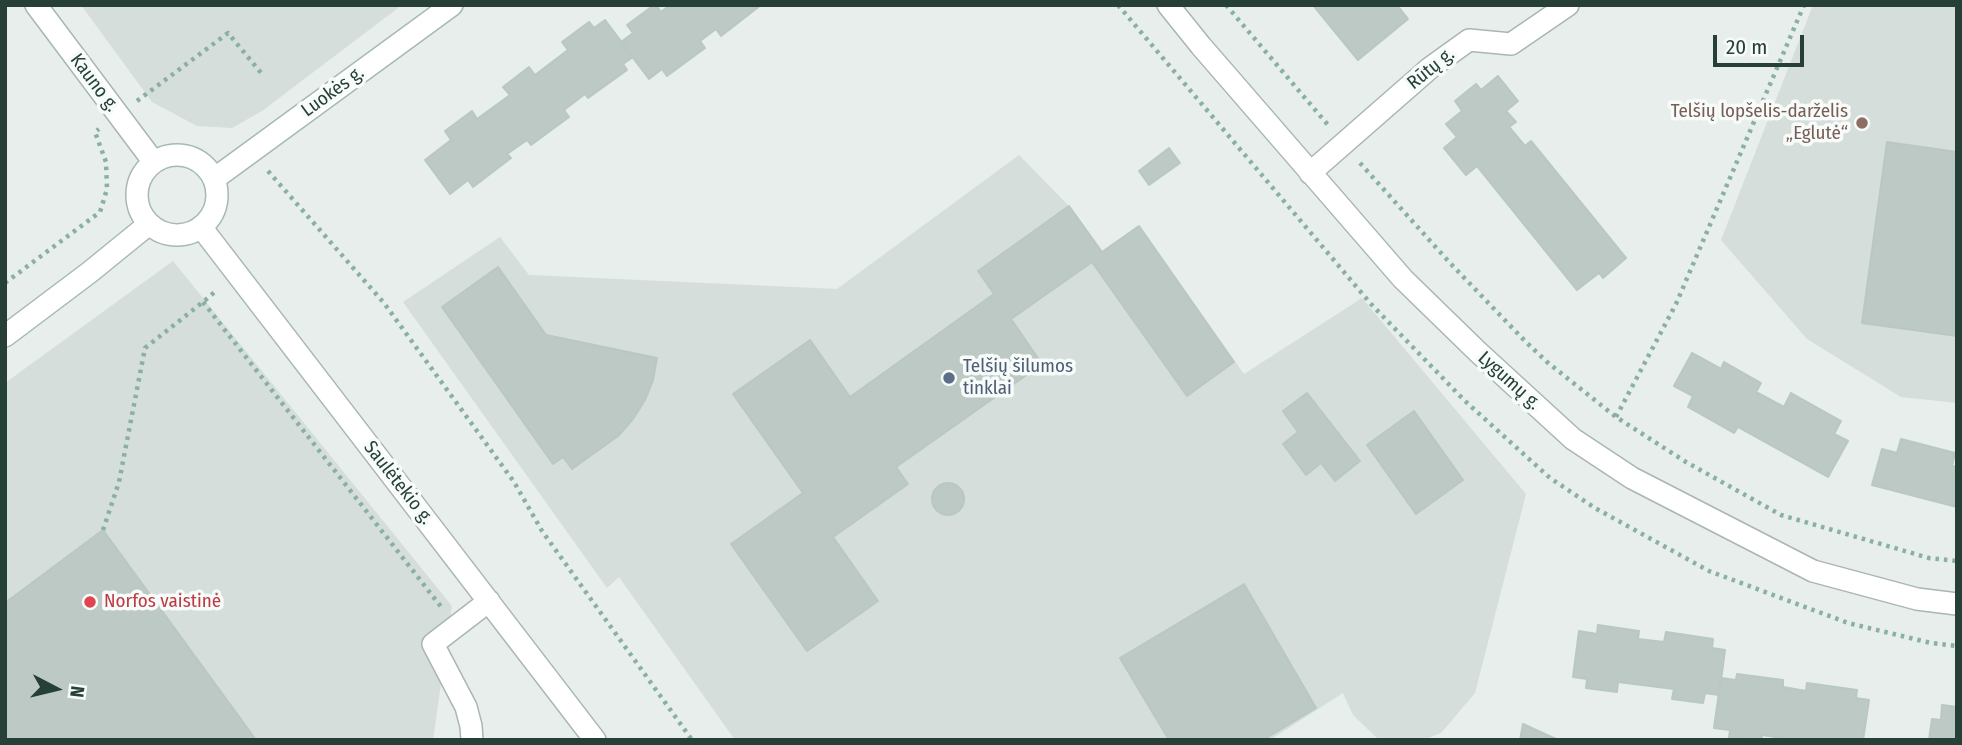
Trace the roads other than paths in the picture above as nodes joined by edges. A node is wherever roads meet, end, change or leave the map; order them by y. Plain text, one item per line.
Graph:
1 (36, 5) edge
2 (452, 5) edge
3 (1168, 5) edge
4 (1568, 5) edge
5 (153, 161) junction
6 (1310, 173) junction
7 (214, 179) junction
8 (149, 224) junction
9 (201, 227) junction
10 (5, 336) edge
11 (489, 601) junction
12 (1957, 604) edge
13 (472, 740) edge
14 (595, 740) edge

1 - 5 street, Kauno g.
2 - 7 street, Luokės g.
3 - 6 street, Lygumų g.
4 - 6 street, Rūtų g.
5 - 7 street
5 - 8 street
6 - 12 street, Lygumų g.
7 - 9 street
8 - 9 street
8 - 10 street
9 - 11 street, Saulėtekio g.
11 - 13 street
11 - 14 street, Saulėtekio g.

